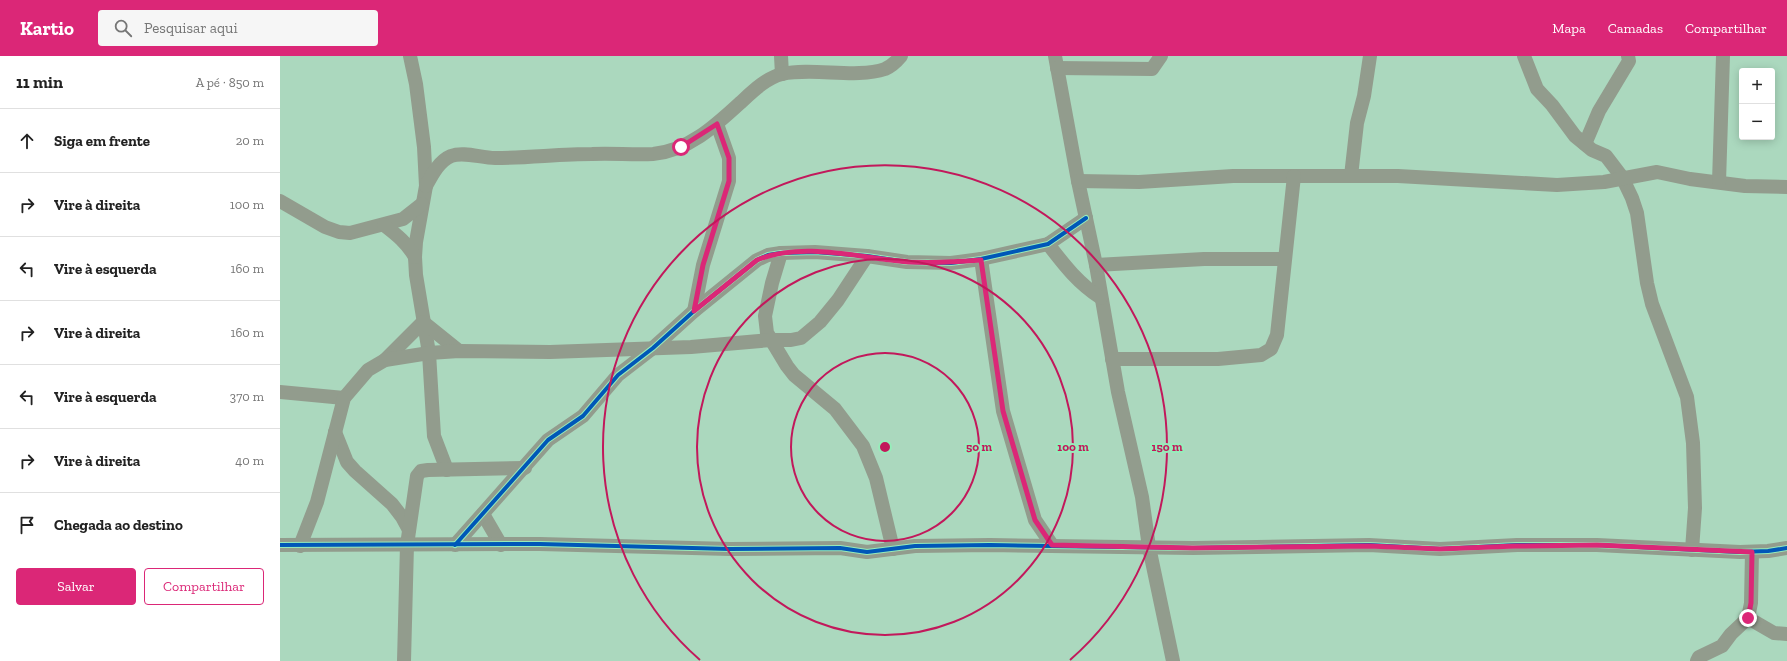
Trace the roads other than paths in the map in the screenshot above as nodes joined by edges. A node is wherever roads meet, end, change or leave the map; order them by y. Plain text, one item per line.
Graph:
1 (410, 56) edge
2 (781, 56) edge
3 (901, 56) edge
4 (1161, 56) edge
5 (1370, 56) edge
6 (1524, 56) edge
7 (1628, 56) edge
8 (1724, 56) edge
9 (1056, 62) edge
10 (782, 74) junction
11 (717, 124) junction
12 (1585, 144) junction
13 (1294, 176) junction
14 (1351, 176) junction
15 (1622, 178) junction
16 (1078, 181) junction
17 (1719, 182) junction
18 (426, 186) junction
19 (1787, 187) edge
20 (280, 200) edge
21 (422, 204) junction
22 (1086, 218) junction
23 (384, 225) junction
24 (1048, 244) junction
25 (780, 253) junction
26 (867, 256) junction
27 (414, 257) junction
28 (1284, 259) junction
29 (981, 260) junction
30 (1096, 265) junction
31 (1101, 298) junction
32 (694, 311) junction
33 (423, 322) junction
34 (771, 340) junction
35 (653, 348) junction
36 (459, 351) junction
37 (429, 353) junction
38 (1112, 359) junction
39 (385, 360) junction
40 (280, 392) edge
41 (344, 398) junction
42 (336, 432) junction
43 (525, 468) junction
44 (447, 470) junction
45 (483, 514) junction
46 (409, 530) junction
47 (280, 545) edge
48 (407, 545) junction
49 (456, 545) junction
50 (501, 545) junction
51 (1052, 545) junction
52 (300, 546) junction
53 (1149, 547) junction
54 (1787, 548) edge
55 (893, 549) junction
56 (1692, 550) junction
57 (1752, 552) junction
58 (1748, 618) junction
59 (1787, 634) edge
60 (404, 661) edge
61 (1173, 661) edge
62 (1697, 661) edge

1 - 18 street
2 - 10 street
3 - 10 street
4 - 9 street
5 - 14 street
6 - 12 street
7 - 12 street
8 - 17 street
9 - 16 street
10 - 11 street
11 - 18 street
11 - 32 street
12 - 15 street
13 - 14 street
13 - 16 street
13 - 28 street
14 - 15 street
15 - 17 street
15 - 56 street
16 - 22 street
17 - 19 street
18 - 21 street
20 - 23 street
21 - 23 street
21 - 27 street
22 - 24 street
22 - 30 street
23 - 27 street
24 - 29 street
24 - 31 street
25 - 26 street
25 - 32 street
25 - 34 street
26 - 29 street
26 - 34 street
27 - 33 street
28 - 30 street
28 - 38 street
29 - 51 street
30 - 31 street
31 - 38 street
32 - 35 street
33 - 36 street
33 - 37 street
33 - 39 street
34 - 35 street
34 - 55 street
35 - 36 street
35 - 43 street
36 - 37 street
37 - 39 street
37 - 44 street
38 - 53 street
39 - 41 street
40 - 41 street
41 - 42 street
42 - 46 street
42 - 52 street
43 - 44 street
43 - 45 street
44 - 46 street
45 - 49 street
45 - 50 street
46 - 48 street
47 - 52 street
48 - 49 street
48 - 52 street
48 - 60 street
49 - 50 street
50 - 55 street
51 - 53 street
51 - 55 street
53 - 56 street
53 - 61 street
54 - 57 street
56 - 57 street
57 - 58 street
58 - 59 street
58 - 62 street

